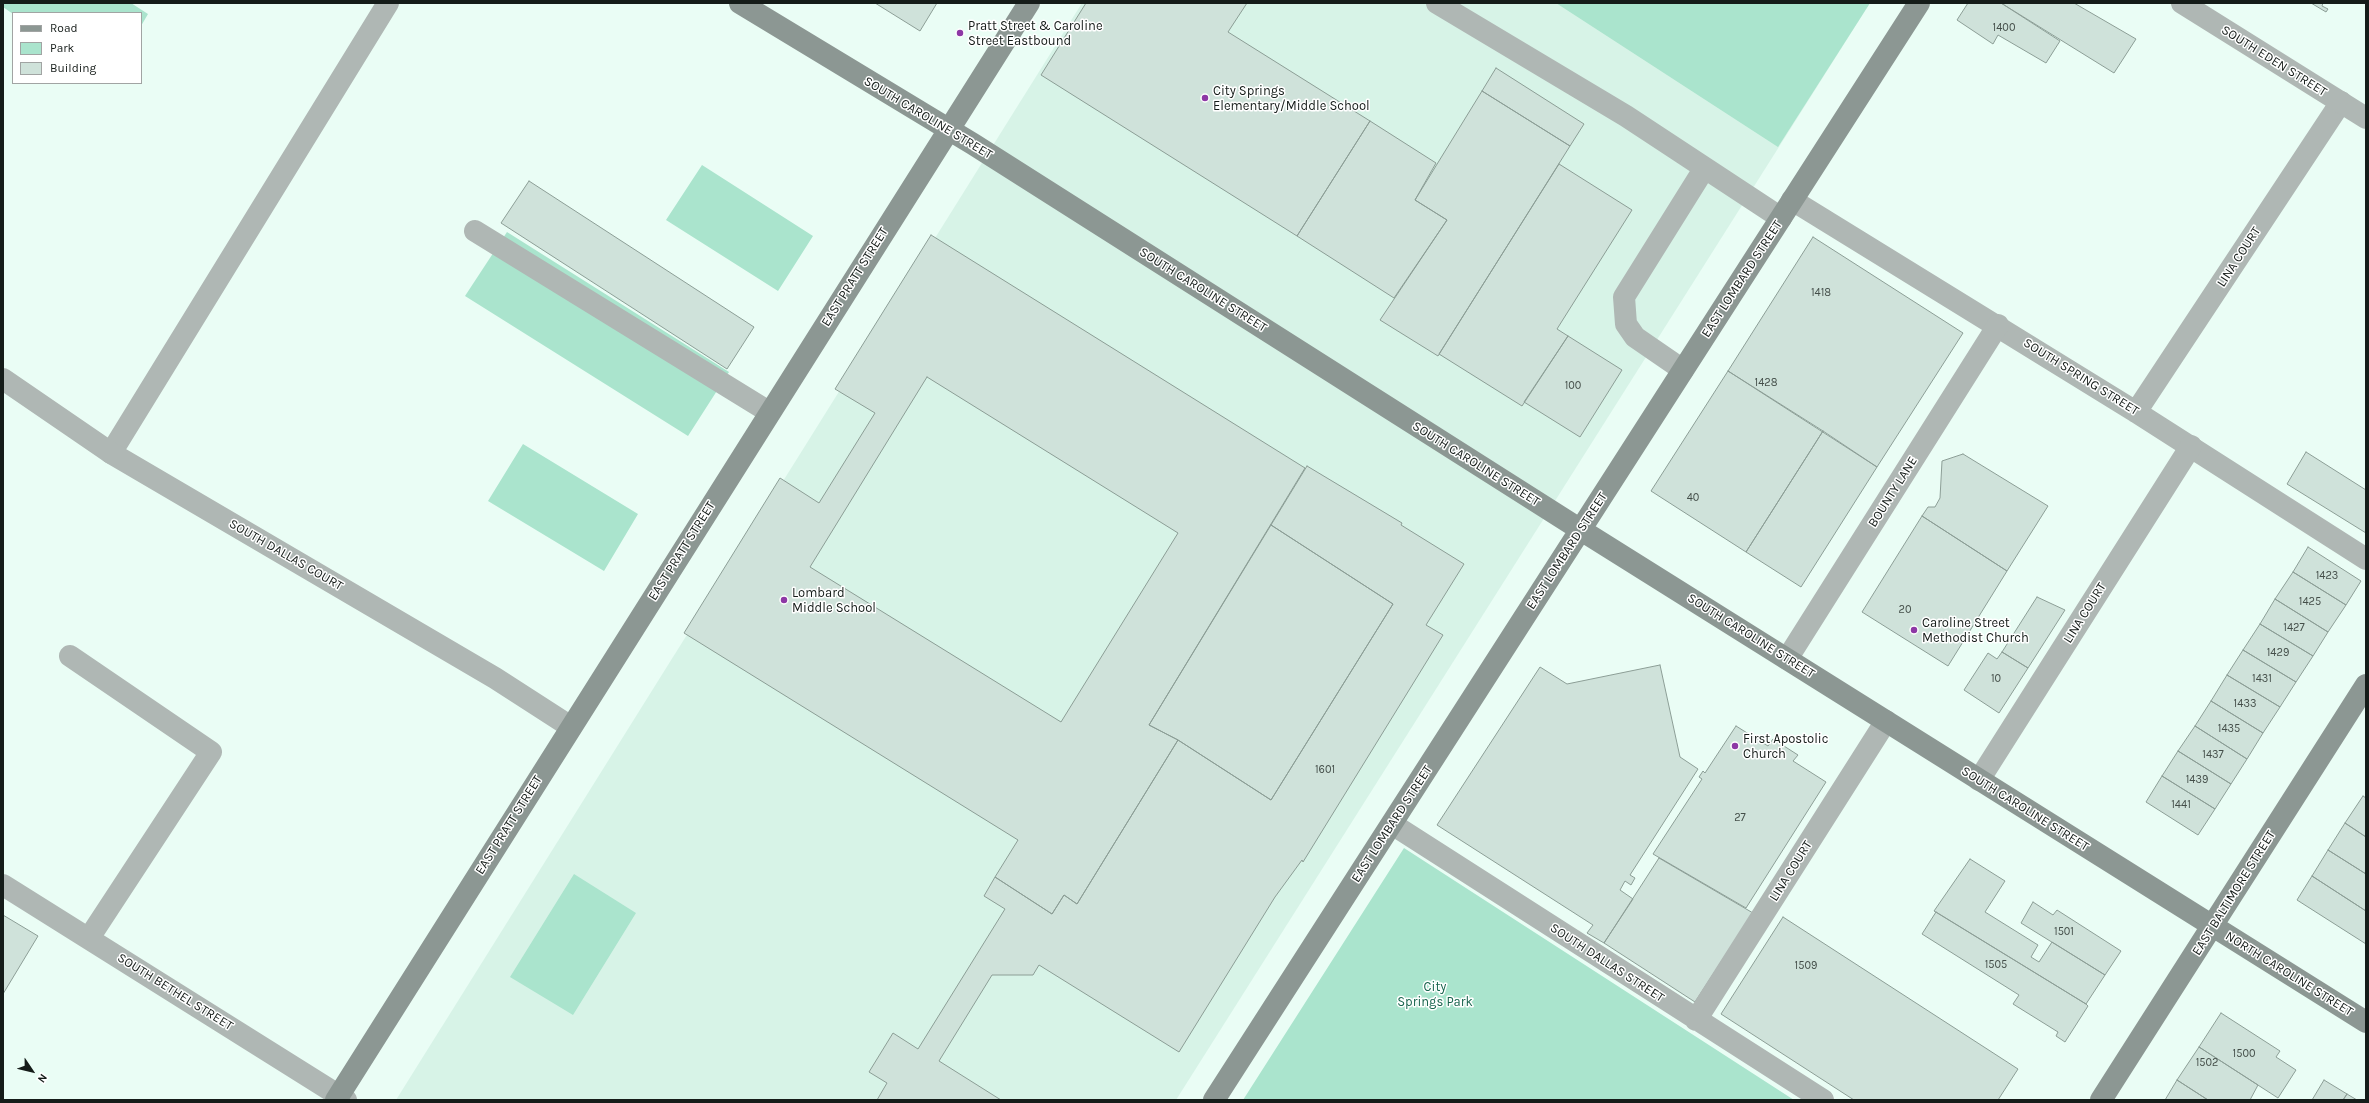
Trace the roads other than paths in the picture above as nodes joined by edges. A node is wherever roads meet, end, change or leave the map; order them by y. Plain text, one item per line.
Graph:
1 (388, 3) edge
2 (740, 3) edge
3 (1028, 3) edge
4 (1438, 3) edge
5 (1919, 3) edge
6 (2182, 3) edge
7 (2341, 102) junction
8 (2366, 118) edge
9 (949, 129) junction
10 (1704, 169) junction
11 (1792, 200) junction
12 (1781, 218) junction
13 (474, 231) dead end
14 (1998, 325) junction
15 (1683, 370) junction
16 (3, 379) edge
17 (769, 412) junction
18 (2136, 412) junction
19 (2191, 446) junction
20 (111, 453) junction
21 (1581, 530) junction
22 (2366, 559) edge
23 (70, 656) dead end
24 (1787, 659) junction
25 (2366, 685) edge
26 (1886, 722) junction
27 (571, 727) junction
28 (1980, 780) junction
29 (1392, 824) junction
30 (3, 885) edge
31 (2213, 926) junction
32 (89, 938) junction
33 (1696, 1020) junction
34 (2366, 1022) edge
35 (340, 1098) edge
36 (1214, 1100) edge
37 (1823, 1100) edge
38 (2101, 1100) edge

1 - 20 street
2 - 9 main road, SOUTH CAROLINE STREET
3 - 9 main road, EAST PRATT STREET
4 - 10 street
5 - 11 main road, EAST LOMBARD STREET
6 - 7 street, SOUTH EDEN STREET
7 - 8 street, SOUTH EDEN STREET
7 - 18 street, LINA COURT
9 - 17 main road, EAST PRATT STREET
9 - 21 main road, SOUTH CAROLINE STREET
10 - 12 street
10 - 15 street
11 - 12 main road, EAST LOMBARD STREET
11 - 14 street, SOUTH SPRING STREET
12 - 15 main road, EAST LOMBARD STREET
13 - 17 street
14 - 18 street, SOUTH SPRING STREET
14 - 24 street, BOUNTY LANE
15 - 21 main road, EAST LOMBARD STREET
16 - 20 street, SOUTH DALLAS COURT
17 - 27 main road, EAST PRATT STREET
18 - 19 street, SOUTH SPRING STREET
19 - 22 street, SOUTH SPRING STREET
19 - 28 street, LINA COURT
20 - 27 street, SOUTH DALLAS COURT
21 - 24 main road, SOUTH CAROLINE STREET
21 - 29 main road, EAST LOMBARD STREET
23 - 32 street
24 - 26 main road, SOUTH CAROLINE STREET
25 - 31 main road, EAST BALTIMORE STREET
26 - 28 main road, SOUTH CAROLINE STREET
26 - 33 street, LINA COURT
27 - 35 main road, EAST PRATT STREET
28 - 31 main road, SOUTH CAROLINE STREET
29 - 33 street, SOUTH DALLAS STREET
29 - 36 main road, EAST LOMBARD STREET
30 - 32 street, SOUTH BETHEL STREET
31 - 34 main road, NORTH CAROLINE STREET
31 - 38 main road, EAST BALTIMORE STREET
32 - 35 street, SOUTH BETHEL STREET
33 - 37 street, SOUTH DALLAS STREET

